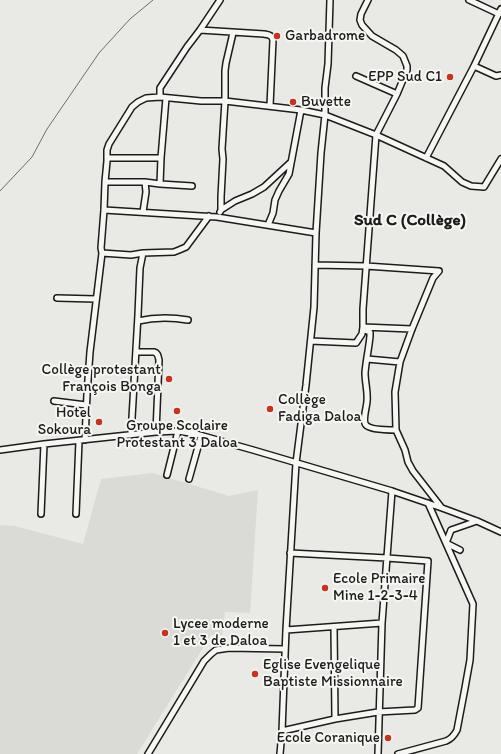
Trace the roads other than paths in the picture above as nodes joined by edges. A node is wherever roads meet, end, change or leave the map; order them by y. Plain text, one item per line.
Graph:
1 (220, 0) edge
2 (330, 0) edge
3 (368, 0) edge
4 (469, 0) edge
5 (500, 11) edge
6 (200, 30) junction
7 (233, 33) junction
8 (474, 66) junction
9 (501, 75) edge
10 (356, 76) dead end
11 (397, 94) junction
12 (160, 98) junction
13 (166, 98) junction
14 (225, 101) junction
15 (270, 106) junction
16 (301, 110) junction
17 (325, 115) junction
18 (376, 135) junction
19 (107, 158) junction
20 (161, 158) junction
21 (426, 158) junction
22 (501, 159) edge
23 (292, 161) junction
24 (105, 182) junction
25 (145, 182) junction
26 (160, 184) junction
27 (192, 186) dead end
28 (104, 210) junction
29 (221, 210) junction
30 (143, 212) junction
31 (209, 216) junction
32 (217, 217) junction
33 (268, 225) junction
34 (316, 232) junction
35 (102, 253) junction
36 (143, 253) junction
37 (314, 265) junction
38 (366, 266) junction
39 (57, 298) dead end
40 (96, 299) junction
41 (188, 320) dead end
42 (138, 321) junction
43 (363, 327) junction
44 (412, 329) junction
45 (310, 341) junction
46 (136, 352) junction
47 (367, 359) junction
48 (400, 362) junction
49 (54, 401) dead end
50 (86, 405) junction
51 (396, 430) junction
52 (178, 431) junction
53 (156, 432) junction
54 (131, 435) junction
55 (201, 436) junction
56 (82, 440) junction
57 (44, 444) junction
58 (0, 450) edge
59 (296, 463) junction
60 (168, 475) dead end
61 (190, 479) dead end
62 (392, 491) junction
63 (428, 503) junction
64 (442, 508) junction
65 (41, 514) dead end
66 (76, 514) dead end
67 (477, 521) junction
68 (501, 532) edge
69 (460, 550) dead end
70 (290, 553) junction
71 (387, 558) junction
72 (382, 623) junction
73 (334, 627) junction
74 (286, 630) junction
75 (285, 649) junction
76 (378, 712) junction
77 (335, 719) junction
78 (282, 731) junction
79 (148, 754) edge
80 (280, 754) edge
81 (378, 754) edge
82 (398, 754) edge

1 - 6 street
2 - 17 street
3 - 11 street
4 - 5 street
5 - 8 street
6 - 7 street
6 - 12 street
7 - 14 street
7 - 15 street
8 - 9 street
8 - 21 street
10 - 11 street
11 - 18 street
12 - 13 street
12 - 19 street
13 - 14 street
13 - 20 street
14 - 15 street
14 - 29 street
15 - 16 street
16 - 17 street
16 - 23 street
17 - 18 street
17 - 34 street
18 - 21 street
18 - 38 street
19 - 20 street
19 - 24 street
20 - 26 street
21 - 22 street
23 - 29 street
23 - 33 street
24 - 25 street
24 - 28 street
25 - 26 street
25 - 30 street
26 - 27 street
28 - 30 street
28 - 35 street
29 - 32 street
30 - 31 street
31 - 32 street
31 - 36 street
32 - 33 street
33 - 34 street
34 - 37 street
35 - 36 street
35 - 40 street
36 - 42 street
37 - 38 street
37 - 45 street
38 - 43 street
38 - 44 street
39 - 40 street
40 - 50 street
41 - 42 street
42 - 46 street
43 - 44 street
43 - 45 street
43 - 47 street
44 - 48 street
45 - 59 street
46 - 53 street
46 - 54 street
47 - 48 street
47 - 51 street
48 - 51 street
49 - 50 street
50 - 56 street
51 - 64 street
52 - 53 street
52 - 55 street
52 - 60 street
53 - 54 street
54 - 56 street
55 - 59 street
55 - 61 street
56 - 57 street
56 - 66 street
57 - 58 street
57 - 65 street
59 - 62 street
59 - 70 street
62 - 63 street
62 - 71 street
63 - 64 street
63 - 82 street
64 - 67 street
67 - 68 street
67 - 69 street
70 - 71 street
70 - 74 street
71 - 72 street
71 - 76 street
72 - 73 street
72 - 76 street
73 - 74 street
73 - 77 street
74 - 75 street
75 - 78 street
75 - 79 street
76 - 77 street
76 - 81 street
77 - 78 street
78 - 80 street

